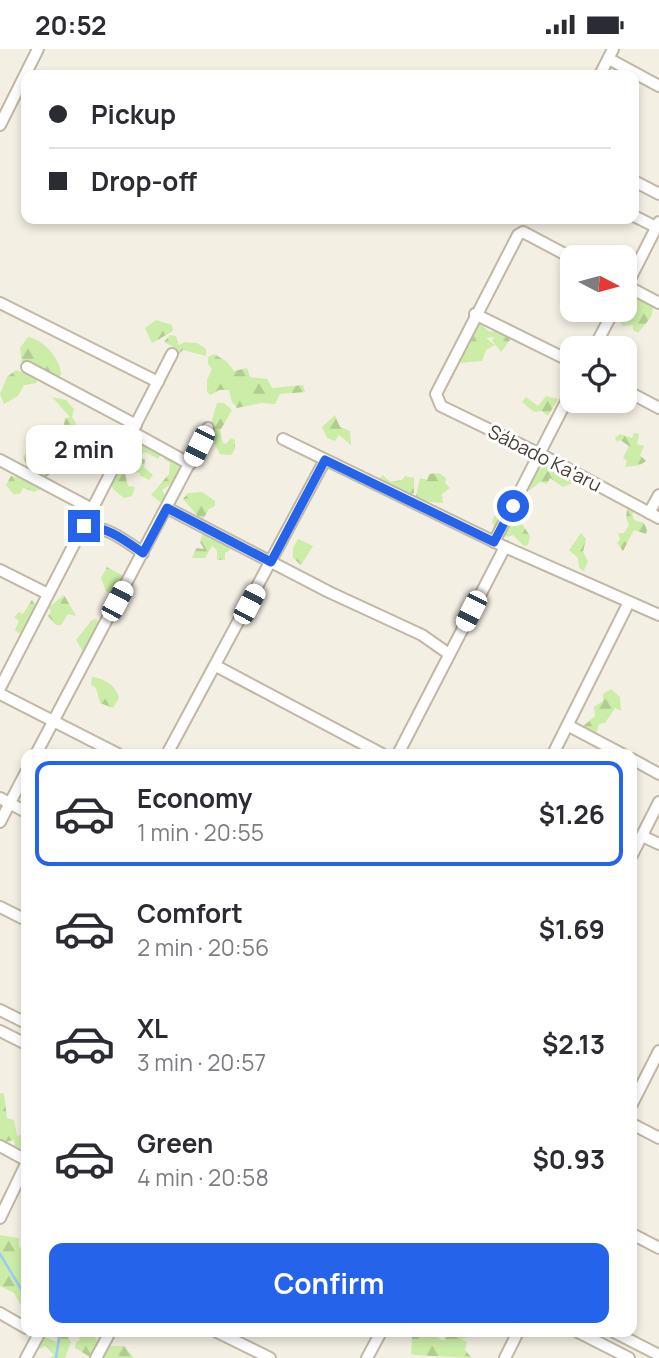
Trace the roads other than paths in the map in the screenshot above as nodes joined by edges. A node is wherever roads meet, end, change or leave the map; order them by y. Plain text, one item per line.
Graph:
1 (38, 49) edge
2 (611, 54) edge
3 (28, 70) edge
4 (603, 70) edge
5 (635, 70) edge
6 (639, 73) edge
7 (21, 83) edge
8 (659, 86) edge
9 (0, 125) edge
10 (639, 184) edge
11 (659, 194) edge
12 (639, 218) edge
13 (658, 225) edge
14 (560, 252) edge
15 (637, 264) edge
16 (637, 292) edge
17 (0, 303) edge
18 (659, 303) edge
19 (475, 314) junction
20 (172, 354) dead end
21 (560, 356) edge
22 (27, 367) dead end
23 (158, 381) junction
24 (637, 396) edge
25 (659, 408) edge
26 (560, 413) edge
27 (134, 428) junction
28 (208, 428) dead end
29 (284, 439) dead end
30 (540, 454) junction
31 (0, 460) edge
32 (325, 460) junction
33 (190, 464) junction
34 (659, 495) edge
35 (167, 508) junction
36 (93, 509) junction
37 (654, 515) edge
38 (84, 526) junction
39 (499, 545) junction
40 (143, 553) junction
41 (271, 562) junction
42 (0, 570) edge
43 (48, 594) junction
44 (629, 602) junction
45 (659, 615) edge
46 (449, 654) junction
47 (216, 666) junction
48 (1, 683) edge
49 (0, 694) edge
50 (53, 721) junction
51 (569, 726) junction
52 (39, 749) edge
53 (108, 749) edge
54 (170, 749) edge
55 (373, 749) edge
56 (401, 749) edge
57 (556, 749) edge
58 (613, 749) edge
59 (637, 762) edge
60 (659, 774) edge
61 (21, 779) edge
62 (5, 800) edge
63 (659, 802) edge
64 (21, 809) edge
65 (0, 822) edge
66 (642, 836) junction
67 (659, 844) edge
68 (637, 846) edge
69 (0, 907) edge
70 (21, 918) edge
71 (0, 1010) edge
72 (21, 1020) edge
73 (0, 1031) edge
74 (21, 1041) edge
75 (659, 1051) edge
76 (637, 1094) edge
77 (637, 1127) edge
78 (659, 1138) edge
79 (0, 1146) edge
80 (21, 1159) edge
81 (21, 1173) edge
82 (0, 1218) edge
83 (637, 1237) edge
84 (659, 1248) edge
85 (0, 1313) edge
86 (21, 1325) edge
87 (35, 1337) edge
88 (107, 1337) edge
89 (237, 1337) edge
90 (378, 1337) edge
91 (516, 1337) edge
92 (588, 1337) edge
93 (623, 1337) edge
94 (654, 1355) edge
95 (26, 1358) edge
96 (96, 1358) edge
97 (270, 1358) edge
98 (367, 1358) edge
99 (505, 1358) edge
100 (629, 1358) edge

1 - 3 street
2 - 4 street
2 - 5 street
6 - 8 street
7 - 9 street
10 - 11 street
12 - 13 street
13 - 15 street
14 - 19 street
16 - 18 street
17 - 23 street
19 - 21 street
19 - 30 street, Sábado Ka'aru
20 - 23 street
22 - 27 street
23 - 27 street
24 - 25 street
26 - 30 street
27 - 33 street
27 - 36 street
28 - 33 street
29 - 32 street
30 - 37 street, Sábado Ka'aru
30 - 39 street
31 - 36 street
32 - 39 street
32 - 41 street
33 - 35 street
34 - 37 street
35 - 40 street
35 - 41 street
36 - 38 street
38 - 40 street
38 - 43 street
39 - 44 street
39 - 46 street
40 - 50 street
41 - 46 street
41 - 47 street
42 - 43 street
43 - 48 street
44 - 45 street
44 - 51 street
46 - 56 street
47 - 54 street
47 - 55 street
49 - 50 street
50 - 52 street
50 - 53 street
51 - 57 street
51 - 58 street
59 - 60 street
61 - 62 street
62 - 64 street
62 - 65 street
63 - 66 street
66 - 67 street
66 - 68 street
69 - 70 street
71 - 72 street
73 - 74 street
75 - 76 street
77 - 78 street
79 - 80 street
81 - 82 street
83 - 84 street
85 - 86 street
87 - 95 street
88 - 96 street
89 - 97 street
90 - 98 street
91 - 99 street
92 - 100 street
93 - 94 street

